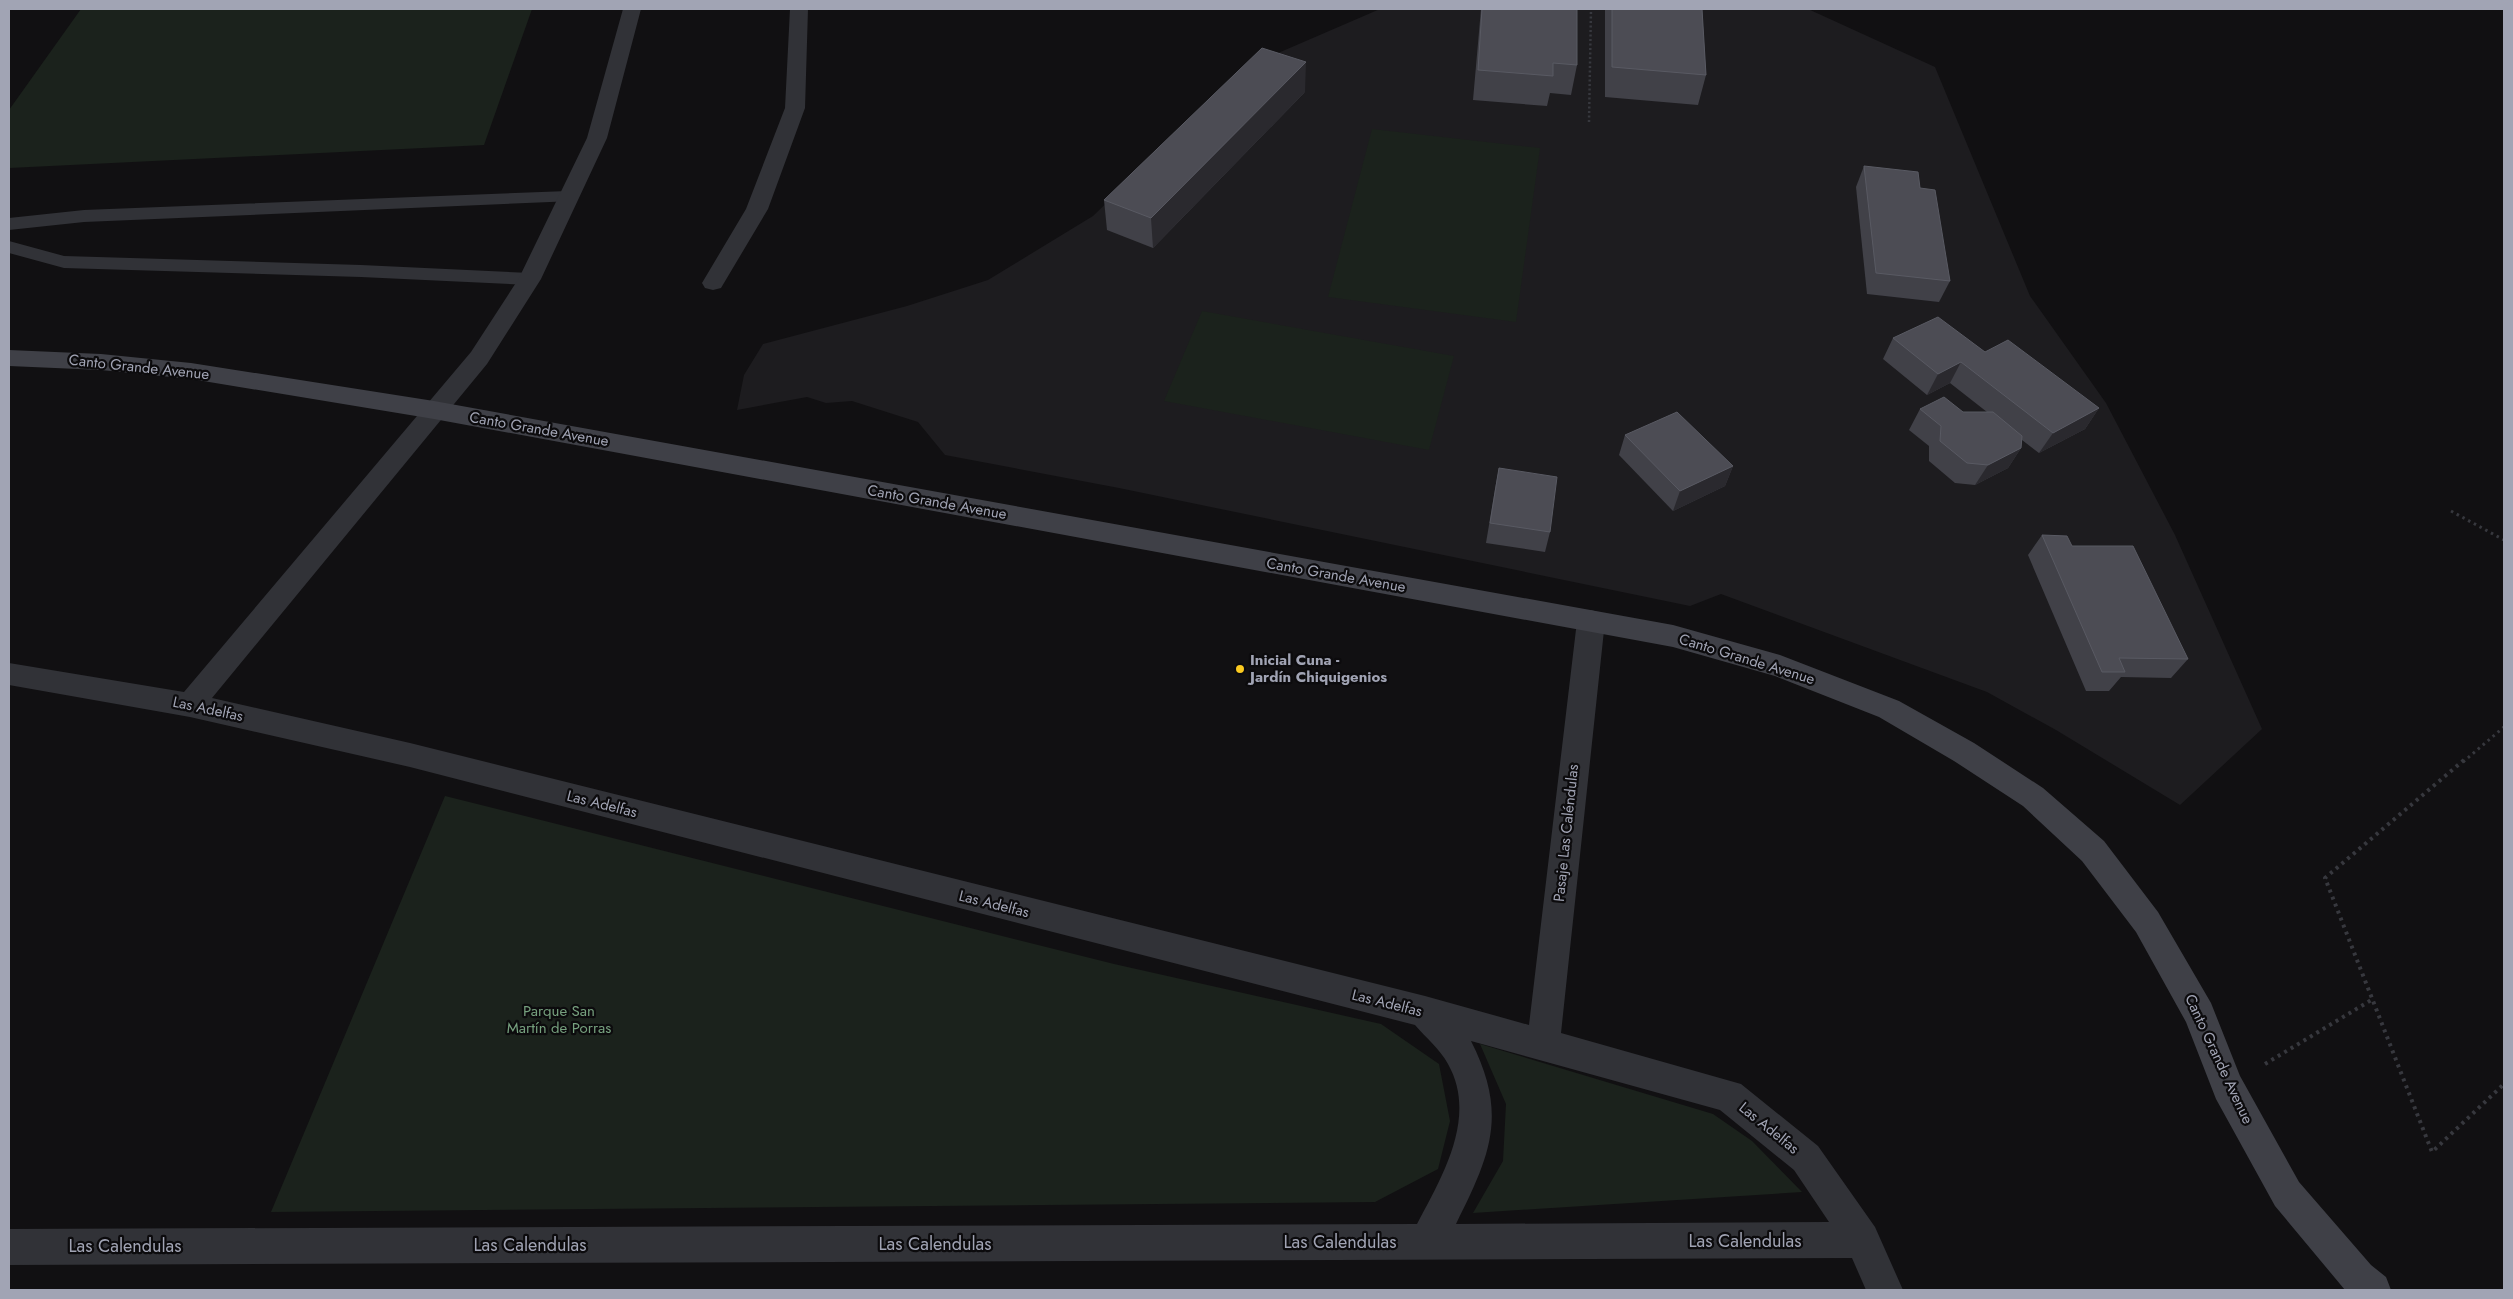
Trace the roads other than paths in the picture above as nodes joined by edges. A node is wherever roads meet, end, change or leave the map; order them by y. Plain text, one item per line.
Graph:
1 (632, 9) edge
2 (800, 9) edge
3 (568, 198) junction
4 (9, 224) edge
5 (9, 247) edge
6 (530, 279) junction
7 (713, 283) dead end
8 (9, 358) edge
9 (434, 410) junction
10 (1591, 621) junction
11 (9, 674) edge
12 (190, 704) junction
13 (1425, 1012) junction
14 (1543, 1045) junction
15 (1862, 1240) junction
16 (1427, 1242) junction
17 (9, 1247) edge
18 (1885, 1290) edge
19 (2373, 1290) edge

1 - 3 street
2 - 7 street
3 - 4 lane
3 - 6 street
5 - 6 lane
6 - 9 street
8 - 9 street, Canto Grande Avenue
9 - 10 street, Canto Grande Avenue
9 - 12 street
10 - 14 street, Pasaje Las Caléndulas
10 - 19 street, Canto Grande Avenue
11 - 12 street, Las Adelfas
12 - 13 street, Las Adelfas
13 - 14 street, Las Adelfas
13 - 16 street
14 - 15 street, Las Adelfas
15 - 16 street, Las Calendulas
15 - 18 street, Las Adelfas
16 - 17 street, Las Calendulas

